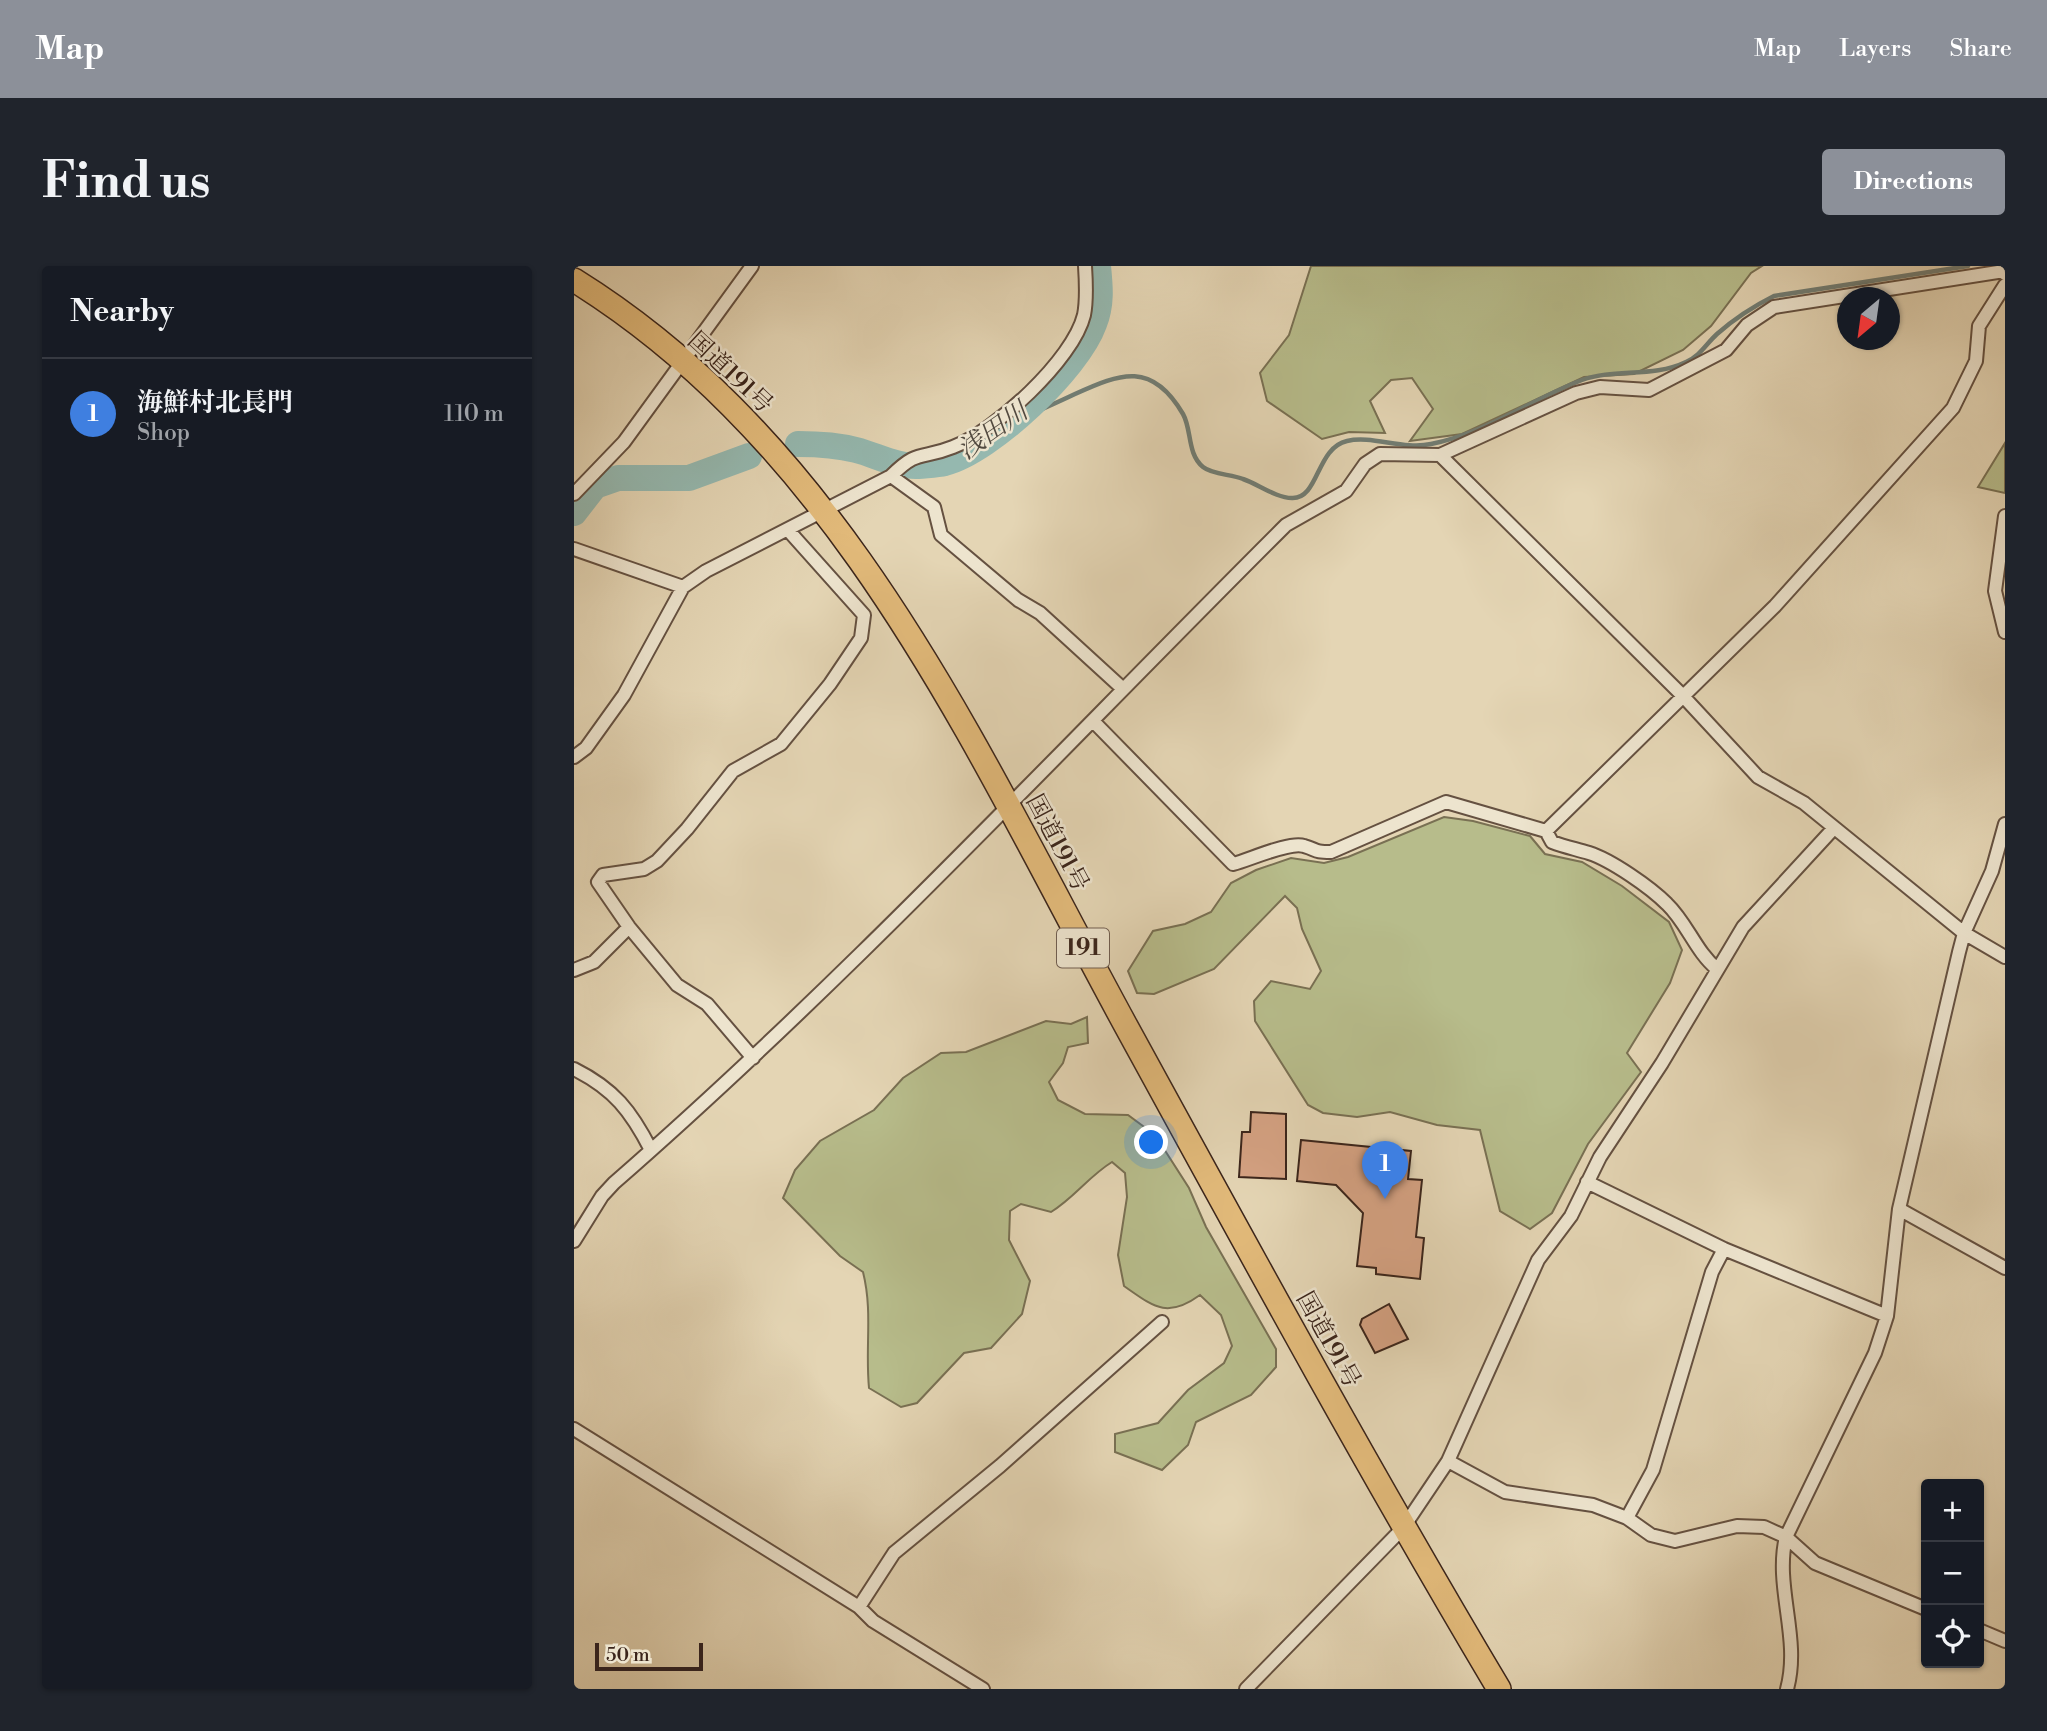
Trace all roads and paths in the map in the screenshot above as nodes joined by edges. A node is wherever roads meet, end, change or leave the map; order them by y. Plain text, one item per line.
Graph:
1 (752, 266) edge
2 (1085, 266) edge
3 (2005, 274) edge
4 (574, 280) edge
5 (2005, 285) edge
6 (681, 362) junction
7 (1440, 455) junction
8 (893, 473) junction
9 (574, 494) edge
10 (825, 511) junction
11 (2005, 516) edge
12 (788, 530) junction
13 (574, 549) edge
14 (683, 587) junction
15 (2005, 632) edge
16 (1122, 688) junction
17 (1682, 695) junction
18 (1093, 721) junction
19 (574, 757) edge
20 (1008, 806) junction
21 (2005, 824) edge
22 (1834, 828) junction
23 (1546, 831) junction
24 (629, 927) junction
25 (1964, 933) junction
26 (2005, 957) edge
27 (1717, 969) junction
28 (574, 970) edge
29 (753, 1058) junction
30 (574, 1069) edge
31 (651, 1150) junction
32 (1587, 1182) junction
33 (1899, 1209) junction
34 (574, 1241) edge
35 (1724, 1249) junction
36 (2005, 1268) edge
37 (1887, 1316) junction
38 (1162, 1322) dead end
39 (574, 1429) edge
40 (1448, 1461) junction
41 (1627, 1518) junction
42 (1403, 1528) junction
43 (1786, 1537) junction
44 (859, 1607) junction
45 (1921, 1607) edge
46 (1984, 1632) edge
47 (2005, 1641) edge
48 (983, 1689) edge
49 (1246, 1689) edge
50 (1499, 1689) edge
51 (1787, 1689) edge

1 - 6 street
2 - 8 street
3 - 7 street
4 - 6 highway, 国道191号 / 191
5 - 17 street
6 - 9 street
6 - 10 highway, 国道191号 / 191
7 - 16 street
7 - 17 street
8 - 10 street
8 - 16 street
10 - 12 street
10 - 20 highway, 国道191号 / 191
11 - 15 street
12 - 14 street
12 - 24 street
13 - 14 street
14 - 19 street
16 - 18 street
17 - 22 street
17 - 23 street
18 - 20 street
18 - 23 street
20 - 29 street
20 - 42 highway, 国道191号 / 191
21 - 25 street
22 - 25 street
22 - 27 street
23 - 27 street
24 - 28 street
24 - 29 street
25 - 26 street
25 - 33 street
27 - 32 street
29 - 31 street
30 - 31 street
31 - 34 street
32 - 35 street
32 - 40 street
33 - 36 street
33 - 37 street
35 - 37 street
35 - 41 street
37 - 43 street
38 - 44 street
39 - 44 street
40 - 41 street
40 - 42 street
41 - 43 street
42 - 49 street
42 - 50 highway, 国道191号 / 191
43 - 45 street
43 - 51 street
44 - 48 street
46 - 47 street

